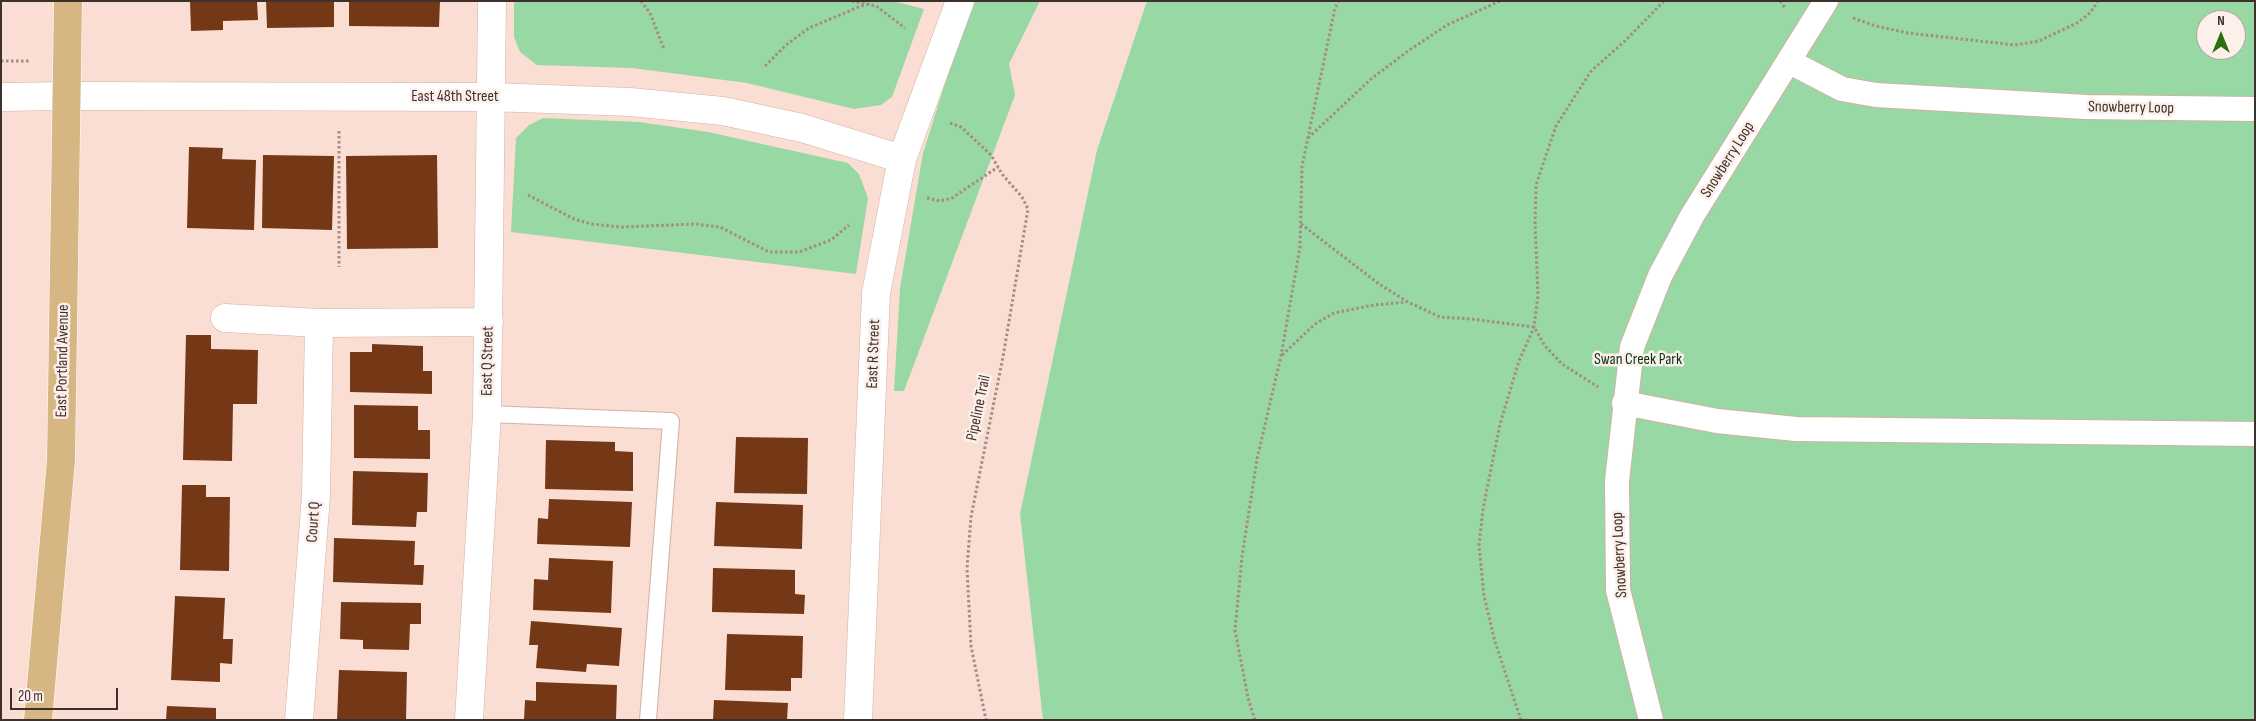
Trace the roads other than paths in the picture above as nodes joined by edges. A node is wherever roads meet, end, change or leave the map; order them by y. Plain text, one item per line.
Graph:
1 (68, 1) edge
2 (492, 1) edge
3 (960, 1) edge
4 (1824, 4) edge
5 (1790, 62) junction
6 (68, 96) junction
7 (1, 97) edge
8 (491, 97) junction
9 (2255, 109) edge
10 (902, 159) junction
11 (225, 318) dead end
12 (489, 322) junction
13 (319, 323) junction
14 (1624, 403) junction
15 (487, 414) junction
16 (2255, 434) edge
17 (38, 720) edge
18 (299, 720) edge
19 (469, 720) edge
20 (648, 720) edge
21 (858, 720) edge
22 (1651, 720) edge

1 - 6 main road, East Portland Avenue
2 - 8 street, East Q Street
3 - 10 street, East R Street
4 - 5 street
5 - 9 street, Snowberry Loop
5 - 14 street, Snowberry Loop
6 - 7 street, East 48th Street
6 - 8 street, East 48th Street
6 - 17 main road, East Portland Avenue
8 - 10 street, East 48th Street
8 - 12 street, East Q Street
10 - 21 street, East R Street
11 - 13 street
12 - 13 street
12 - 15 street, East Q Street
13 - 18 street, Court Q
14 - 16 street
14 - 22 street, Snowberry Loop
15 - 19 street, East Q Street
15 - 20 lane

